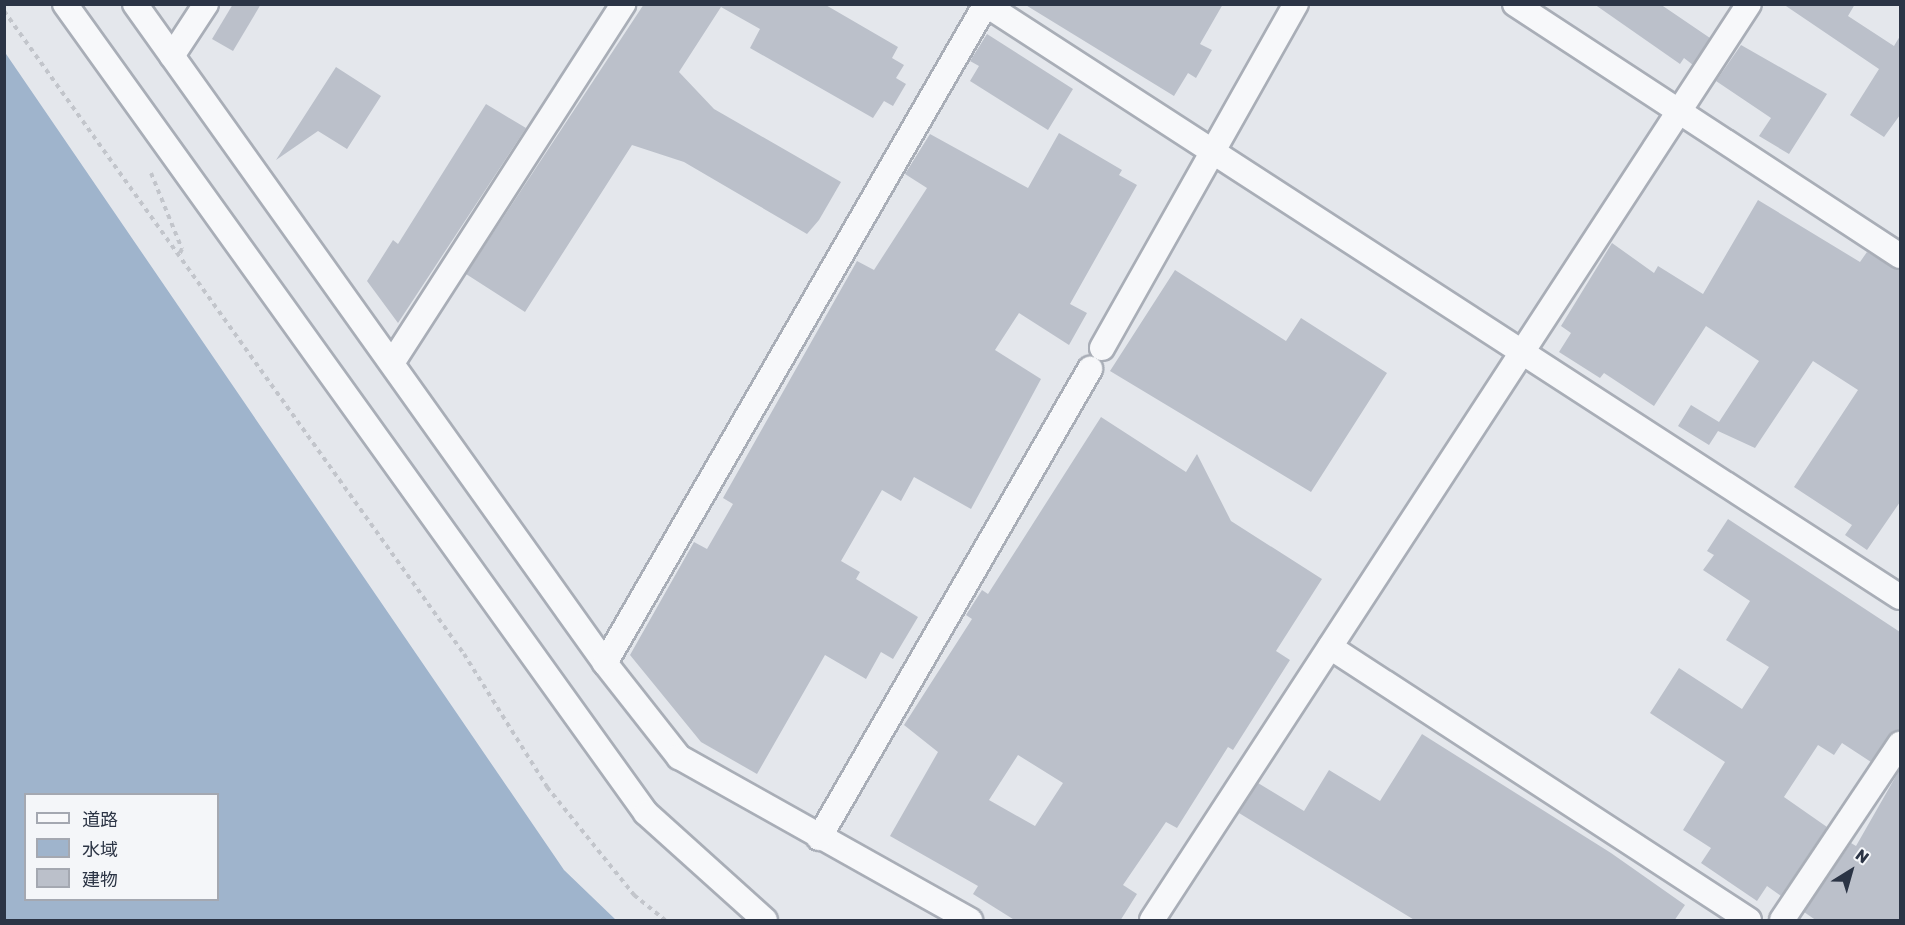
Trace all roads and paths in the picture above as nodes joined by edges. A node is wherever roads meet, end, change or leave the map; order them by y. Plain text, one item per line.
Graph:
1 (65, 4) edge
2 (135, 4) edge
3 (206, 4) edge
4 (623, 4) edge
5 (1296, 4) edge
6 (1515, 4) edge
7 (1749, 4) edge
8 (985, 5) edge
9 (4, 11) edge
10 (172, 56) junction
11 (1681, 112) junction
12 (1213, 150) junction
13 (1900, 256) edge
14 (1102, 348) dead end
15 (1526, 354) junction
16 (392, 363) junction
17 (1090, 369) dead end
18 (1900, 597) edge
19 (1330, 646) junction
20 (605, 663) junction
21 (1900, 744) edge
22 (819, 838) junction
23 (665, 921) edge
24 (765, 921) edge
25 (970, 921) edge
26 (1152, 921) edge
27 (1749, 921) edge
28 (1782, 921) edge

1 - 24 street
2 - 10 street
3 - 10 street
4 - 16 street
5 - 12 street
6 - 11 street
7 - 11 street
8 - 12 street
8 - 20 street
9 - 23 path
10 - 16 street
11 - 13 street
11 - 15 street
12 - 14 street
12 - 15 street
15 - 18 street
15 - 19 street
16 - 20 street
17 - 22 street
19 - 26 street
19 - 27 street
20 - 22 street
21 - 28 street
22 - 25 street

